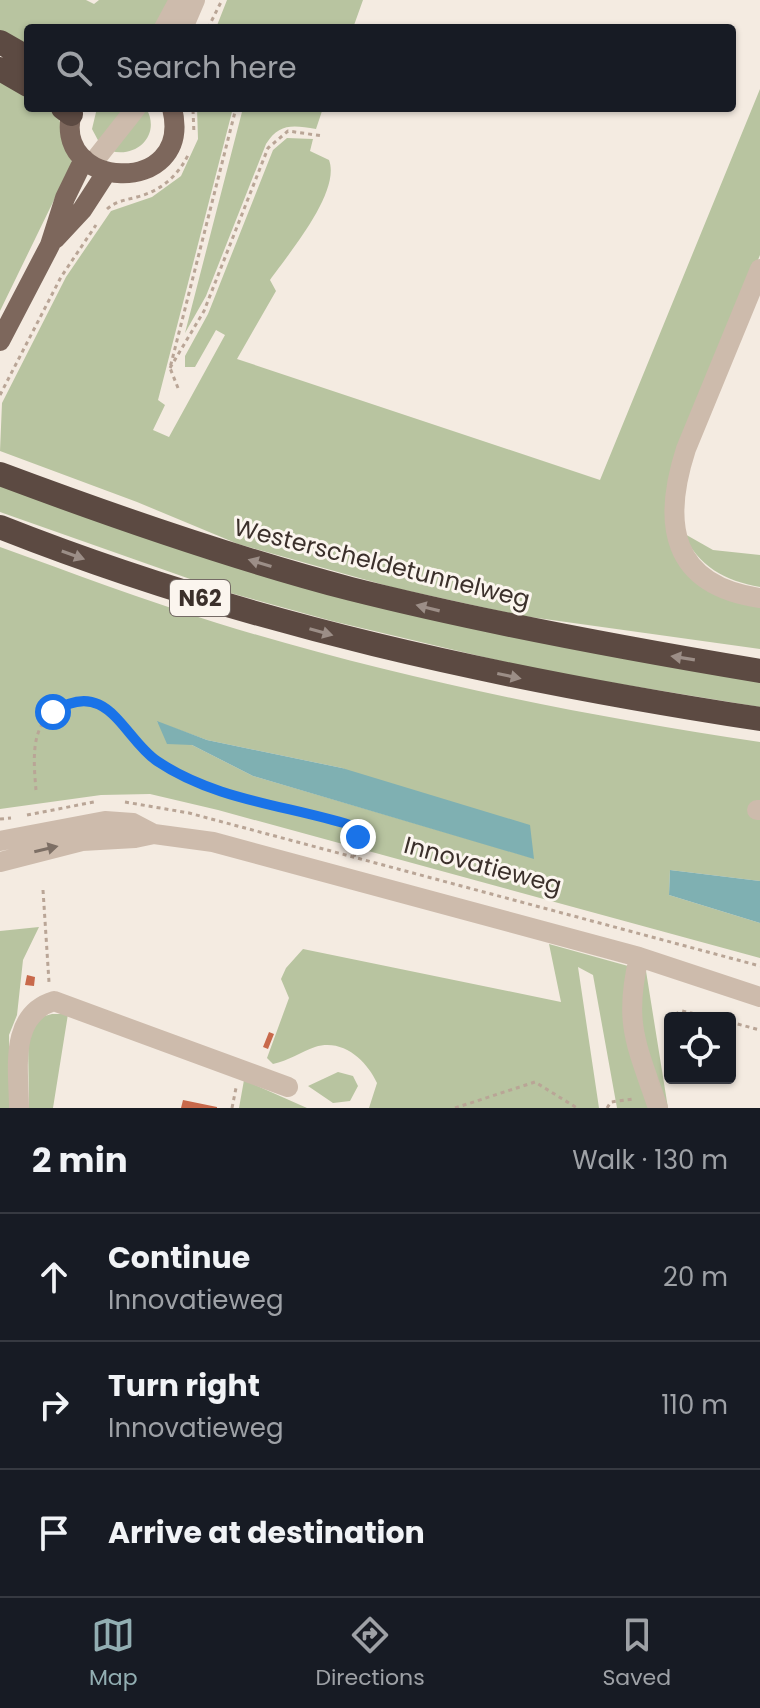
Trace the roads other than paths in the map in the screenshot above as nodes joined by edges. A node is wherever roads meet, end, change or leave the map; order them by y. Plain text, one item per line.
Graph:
1 (179, 0) edge
2 (195, 0) edge
3 (166, 24) edge
4 (185, 24) edge
5 (0, 42) edge
6 (24, 56) edge
7 (0, 69) edge
8 (24, 83) edge
9 (69, 112) edge
10 (133, 112) edge
11 (172, 112) edge
12 (94, 165) junction
13 (760, 269) edge
14 (0, 341) edge
15 (0, 474) edge
16 (0, 527) edge
17 (760, 598) edge
18 (760, 671) edge
19 (760, 719) edge
20 (154, 834) junction
21 (2, 839) edge
22 (0, 862) edge
23 (639, 957) junction
24 (720, 981) junction
25 (760, 988) edge
26 (760, 997) edge
27 (288, 1087) dead end
28 (19, 1108) edge
29 (658, 1108) edge

1 - 3 street
2 - 4 street
5 - 6 highway
7 - 8 highway
9 - 12 main road
10 - 12 street
11 - 12 main road
12 - 14 main road
13 - 17 street
18 -> 15 highway, Westerscheldetunnelweg / N62
16 -> 19 highway, N62
20 - 21 street, Innovatieweg
22 -> 20 street, Innovatieweg
20 - 23 street, Innovatieweg
23 - 24 street, Innovatieweg
23 - 29 street
24 - 25 street, Innovatieweg
24 - 26 street, Innovatieweg
27 - 28 street

